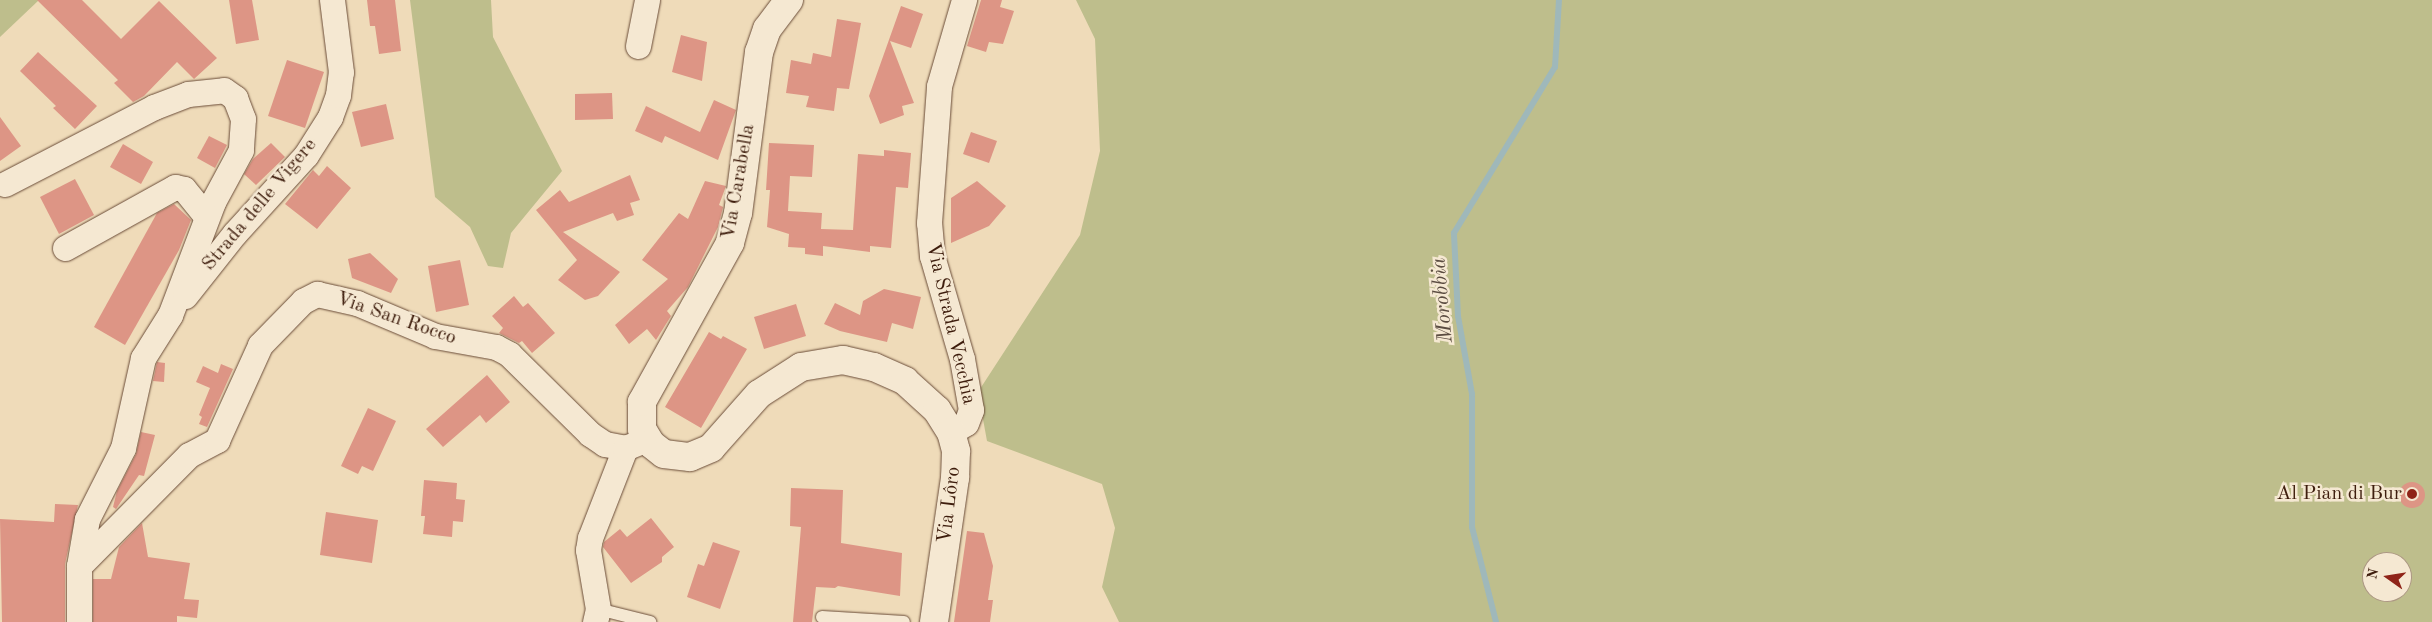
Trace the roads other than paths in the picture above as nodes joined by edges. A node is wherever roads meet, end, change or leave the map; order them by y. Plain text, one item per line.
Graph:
1 (332, 0) edge
2 (647, 0) edge
3 (789, 0) edge
4 (964, 0) edge
5 (638, 46) dead end
6 (5, 184) dead end
7 (207, 217) junction
8 (65, 248) dead end
9 (170, 315) junction
10 (951, 432) junction
11 (636, 444) junction
12 (79, 566) junction
13 (596, 615) edge
14 (822, 617) dead end
15 (79, 622) edge
16 (650, 622) edge
17 (904, 622) edge
18 (934, 622) edge

1 - 9 street, Strada delle Vigere
2 - 5 street
3 - 11 street, Via Carabella
4 - 10 street, Via Strada Vecchia
6 - 7 street
7 - 8 street
7 - 9 street
9 - 12 street
10 - 11 street, Via Lôro
10 - 18 street, Via Lôro
11 - 12 street, Via San Rocco
11 - 13 street
12 - 15 street
13 - 16 lane
14 - 17 lane

